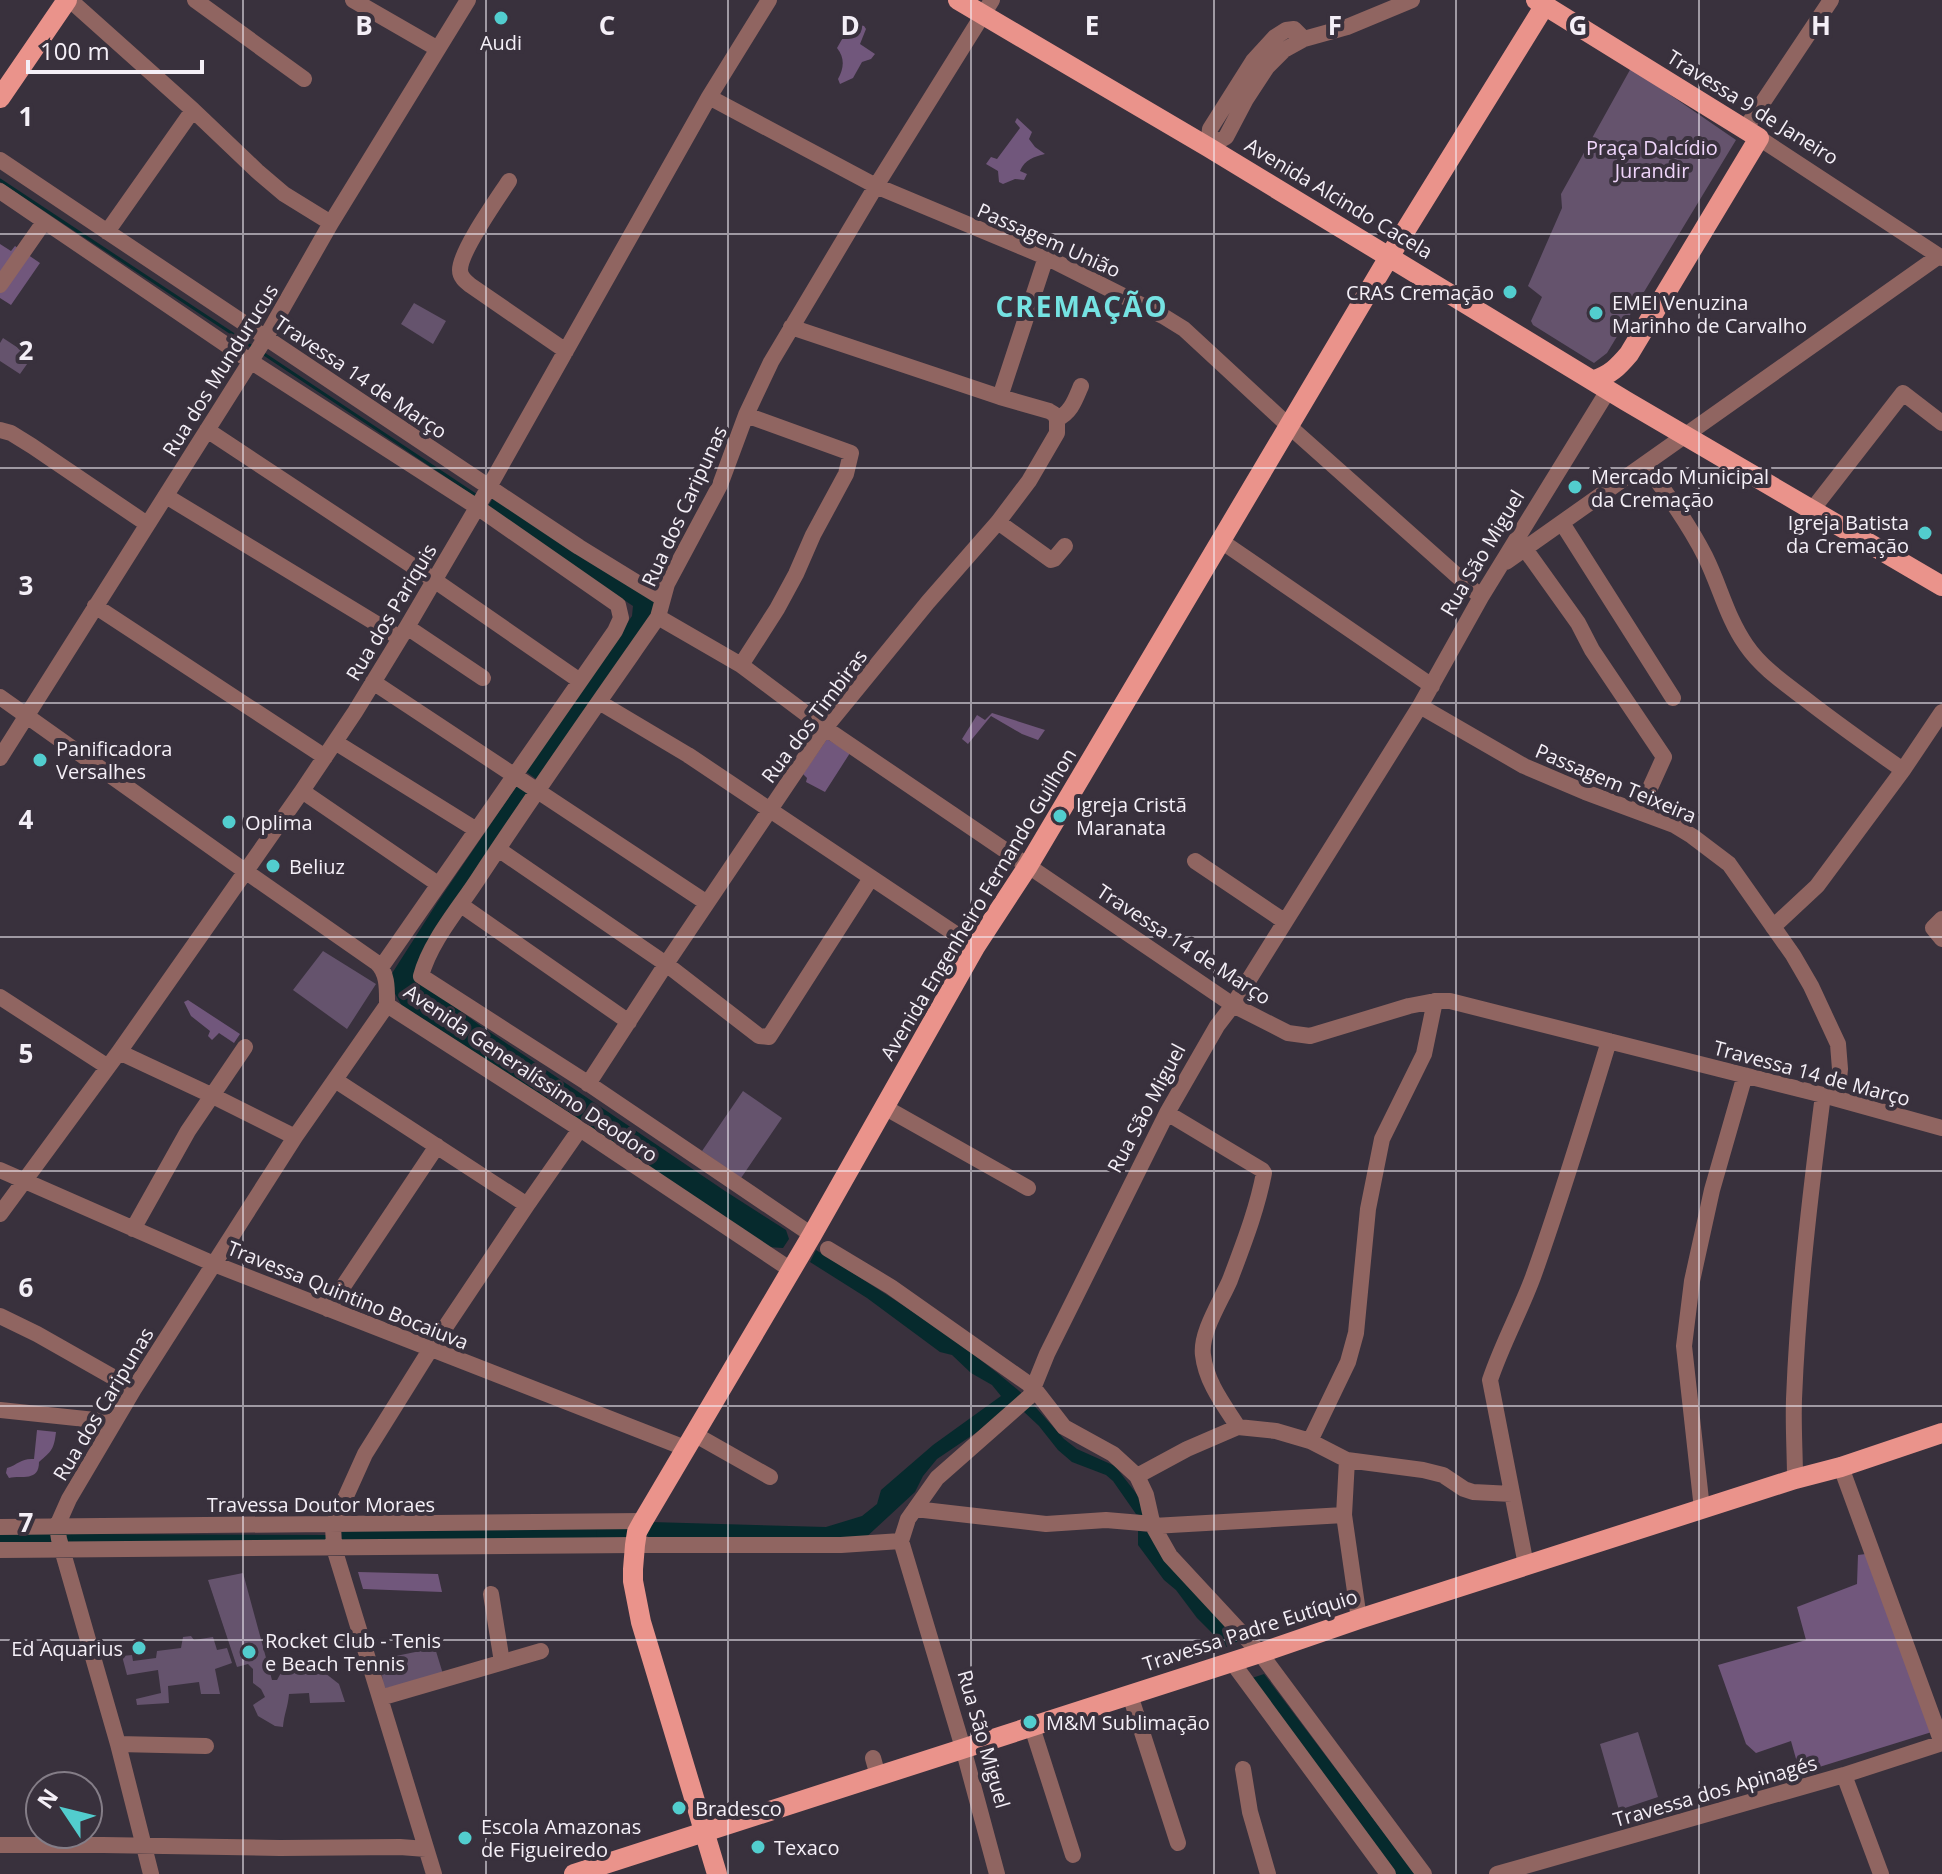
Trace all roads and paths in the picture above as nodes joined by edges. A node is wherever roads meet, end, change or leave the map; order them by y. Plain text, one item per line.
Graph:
1 (68, 0) edge
2 (195, 0) edge
3 (353, 0) edge
4 (468, 0) edge
5 (769, 0) edge
6 (958, 0) edge
7 (1412, 0) edge
8 (1831, 0) edge
9 (1543, 2) edge
10 (987, 7) edge
11 (438, 49) junction
12 (304, 79) dead end
13 (709, 97) junction
14 (0, 98) edge
15 (193, 110) junction
16 (1752, 133) junction
17 (1208, 147) junction
18 (0, 160) edge
19 (509, 181) dead end
20 (876, 186) junction
21 (0, 191) edge
22 (44, 222) junction
23 (331, 223) junction
24 (107, 232) junction
25 (1046, 257) junction
26 (1389, 257) junction
27 (1941, 257) edge
28 (0, 285) edge
29 (791, 327) junction
30 (266, 337) junction
31 (566, 351) junction
32 (1629, 354) junction
33 (250, 361) junction
34 (1081, 386) dead end
35 (1609, 390) junction
36 (1000, 397) junction
37 (746, 415) junction
38 (1057, 419) junction
39 (1942, 423) edge
40 (1290, 427) junction
41 (0, 430) edge
42 (207, 430) junction
43 (1685, 435) junction
44 (1645, 464) junction
45 (489, 487) junction
46 (166, 496) junction
47 (477, 507) junction
48 (1812, 510) junction
49 (998, 522) junction
50 (1562, 523) junction
51 (147, 524) junction
52 (1221, 541) junction
53 (1065, 546) dead end
54 (1525, 549) junction
55 (1501, 565) junction
56 (434, 580) junction
57 (1942, 586) edge
58 (1481, 597) junction
59 (662, 598) junction
60 (95, 606) junction
61 (658, 617) junction
62 (404, 632) junction
63 (741, 665) junction
64 (483, 678) dead end
65 (580, 681) junction
66 (373, 682) junction
67 (1432, 686) junction
68 (0, 697) edge
69 (1673, 698) dead end
70 (599, 702) junction
71 (1420, 706) junction
72 (1942, 712) edge
73 (27, 715) junction
74 (825, 728) junction
75 (335, 742) junction
76 (325, 757) junction
77 (0, 758) edge
78 (1903, 770) junction
79 (514, 774) junction
80 (538, 790) junction
81 (302, 791) junction
82 (770, 810) junction
83 (1643, 813) junction
84 (475, 829) junction
85 (498, 849) junction
86 (1195, 861) dead end
87 (1028, 866) junction
88 (245, 871) junction
89 (871, 878) junction
90 (438, 884) junction
91 (707, 903) junction
92 (461, 905) junction
93 (1942, 919) edge
94 (1284, 921) junction
95 (1773, 927) junction
96 (1942, 939) edge
97 (975, 947) junction
98 (666, 964) junction
99 (382, 966) junction
100 (421, 976) joint
101 (0, 997) edge
102 (1435, 1001) junction
103 (387, 1005) junction
104 (1233, 1005) junction
105 (629, 1022) junction
106 (1609, 1041) junction
107 (245, 1047) dead end
108 (119, 1052) junction
109 (108, 1067) junction
110 (1745, 1075) junction
111 (335, 1080) junction
112 (588, 1084) junction
113 (211, 1095) junction
114 (1830, 1097) junction
115 (886, 1108) junction
116 (1167, 1113) junction
117 (1942, 1128) edge
118 (580, 1129) junction
119 (295, 1137) junction
120 (437, 1146) junction
121 (0, 1170) edge
122 (26, 1180) junction
123 (1028, 1188) dead end
124 (527, 1205) junction
125 (0, 1214) edge
126 (133, 1229) junction
127 (820, 1242) junction
128 (214, 1264) junction
129 (791, 1270) junction
130 (328, 1309) junction
131 (0, 1316) edge
132 (430, 1350) junction
133 (134, 1389) junction
134 (1027, 1397) junction
135 (0, 1410) edge
136 (114, 1422) junction
137 (1238, 1427) junction
138 (1942, 1433) edge
139 (689, 1441) junction
140 (1310, 1441) junction
141 (1347, 1460) junction
142 (1841, 1467) junction
143 (1137, 1476) junction
144 (770, 1477) dead end
145 (1795, 1479) junction
146 (1512, 1494) junction
147 (915, 1509) junction
148 (1702, 1509) junction
149 (1344, 1515) junction
150 (643, 1521) junction
151 (333, 1525) junction
152 (1151, 1525) junction
153 (57, 1526) junction
154 (0, 1527) edge
155 (901, 1541) junction
156 (635, 1545) junction
157 (334, 1548) junction
158 (0, 1550) edge
159 (62, 1550) junction
160 (1526, 1565) junction
161 (491, 1594) dead end
162 (1359, 1619) junction
163 (541, 1651) dead end
164 (1260, 1653) junction
165 (502, 1662) junction
166 (1232, 1662) junction
167 (1130, 1695) junction
168 (380, 1698) junction
169 (1032, 1727) junction
170 (1942, 1743) edge
171 (118, 1744) junction
172 (206, 1746) dead end
173 (963, 1748) junction
174 (1243, 1769) dead end
175 (1844, 1775) junction
176 (705, 1832) junction
177 (1178, 1843) dead end
178 (0, 1845) edge
179 (143, 1846) junction
180 (426, 1849) junction
181 (1073, 1855) dead end
182 (151, 1874) edge
183 (434, 1874) edge
184 (574, 1874) edge
185 (717, 1874) edge
186 (997, 1874) edge
187 (1268, 1874) edge
188 (1388, 1874) edge
189 (1424, 1874) edge
190 (1497, 1874) edge
191 (1881, 1874) edge

1 - 14 main road
1 - 15 street
2 - 12 street
3 - 11 street
4 - 11 street, Rua dos Mundurucus
5 - 13 street, Rua dos Pariquis
6 - 10 main road, Avenida Alcindo Cacela
7 - 17 street
8 - 16 street, Rua São Miguel
9 - 16 main road, Travessa 9 de Janeiro
9 - 26 main road, Avenida Engenheiro Fernando Guilhon
10 - 17 main road, Avenida Alcindo Cacela
10 - 20 street, Rua dos Caripunas
11 - 23 street, Rua dos Mundurucus
13 - 20 street, Passagem União
13 - 31 street, Rua dos Pariquis
15 - 23 street
15 - 24 street
16 - 27 street, Travessa 9 de Janeiro
16 - 32 main road, Rua São Miguel
17 - 26 main road, Avenida Alcindo Cacela
18 - 24 street, Travessa 14 de Março
19 - 31 street
20 - 25 street, Passagem União
20 - 29 street, Rua dos Caripunas
21 - 22 street
22 - 28 street
22 - 33 street
23 - 30 street, Rua dos Mundurucus
24 - 30 street, Travessa 14 de Março
25 - 36 street
25 - 40 street, Passagem União
26 - 35 main road, Avenida Alcindo Cacela
26 - 40 main road, Avenida Engenheiro Fernando Guilhon
27 - 43 street
29 - 36 street
29 - 37 street, Rua dos Caripunas
30 - 33 street, Rua dos Mundurucus
30 - 45 street, Travessa 14 de Março
31 - 45 street, Rua dos Pariquis
32 - 35 main road, Rua São Miguel
32 - 35 main road, Rua São Miguel
33 - 42 street, Rua dos Mundurucus
33 - 47 street
34 - 38 street, Rua dos Timbiras
35 - 43 main road, Avenida Alcindo Cacela
35 - 55 street, Rua São Miguel
36 - 38 street
37 - 59 street, Rua dos Caripunas
37 - 63 street
38 - 49 street, Rua dos Timbiras
39 - 48 street
40 - 52 main road, Avenida Engenheiro Fernando Guilhon
40 - 58 street, Passagem União
41 - 51 street
42 - 46 street, Rua dos Mundurucus
42 - 56 street
43 - 44 street
43 - 48 main road, Avenida Alcindo Cacela
44 - 50 street
44 - 78 street
45 - 47 street, Rua dos Pariquis
45 - 59 street, Travessa 14 de Março
46 - 51 street, Rua dos Mundurucus
46 - 62 street
47 - 56 street, Rua dos Pariquis
47 - 65 street, Rua dos Caripunas
48 - 57 main road, Avenida Alcindo Cacela
49 - 53 street
49 - 74 street, Rua dos Timbiras
50 - 54 street
50 - 69 street
51 - 60 street, Rua dos Mundurucus
52 - 67 street
52 - 87 main road, Avenida Engenheiro Fernando Guilhon
54 - 55 street
54 - 83 street
55 - 58 street, Rua São Miguel
56 - 62 street, Rua dos Pariquis
56 - 65 street
58 - 67 street, Rua São Miguel
59 - 61 street, Rua dos Caripunas
60 - 73 street, Rua dos Mundurucus
60 - 76 street
61 - 63 street, Travessa 14 de Março
61 - 70 street, Rua dos Caripunas
62 - 64 street
62 - 66 street, Rua dos Pariquis
63 - 74 street, Travessa 14 de Março
65 - 79 street, Rua dos Caripunas
66 - 75 street, Rua dos Pariquis
66 - 79 street
67 - 71 street, Rua São Miguel
68 - 73 street
70 - 80 street, Rua dos Caripunas
70 - 82 street
71 - 83 street, Passagem Teixeira
71 - 94 street, Rua São Miguel
72 - 78 street
73 - 77 street, Rua dos Mundurucus
73 - 88 street
74 - 82 street, Rua dos Timbiras
74 - 87 street, Travessa 14 de Março
75 - 76 street, Rua dos Pariquis
75 - 84 street
76 - 81 street, Rua dos Pariquis
78 - 95 street
79 - 80 street
79 - 84 street, Rua dos Caripunas
80 - 85 street, Rua dos Caripunas
80 - 91 street
81 - 88 street, Rua dos Pariquis
81 - 90 street
82 - 89 street
82 - 91 street, Rua dos Timbiras
83 - 95 street, Passagem Teixeira
84 - 90 street, Rua dos Caripunas
85 - 92 street, Rua dos Caripunas
85 - 98 street
86 - 94 street
87 - 97 main road, Avenida Engenheiro Fernando Guilhon
87 - 104 street, Travessa 14 de Março
88 - 99 street
88 - 108 street, Rua dos Pariquis
89 - 97 street
89 - 98 street
90 - 99 street, Rua dos Caripunas
91 - 98 street, Rua dos Timbiras
92 - 100 street, Rua dos Caripunas
92 - 105 street
93 - 96 street
94 - 104 street, Rua São Miguel
95 - 114 street, Passagem Teixeira
97 - 115 main road, Avenida Engenheiro Fernando Guilhon
98 - 105 street, Rua dos Timbiras
99 - 103 street, Avenida Generalíssimo Deodoro
100 - 112 street, Avenida Generalíssimo Deodoro
101 - 109 street
102 - 104 street, Travessa 14 de Março
102 - 106 street, Travessa 14 de Março
102 - 140 street
103 - 111 street, Rua dos Caripunas
103 - 118 street, Avenida Generalíssimo Deodoro
104 - 116 street, Rua São Miguel
105 - 112 street, Rua dos Timbiras
106 - 110 street, Travessa 14 de Março
106 - 146 street
107 - 113 street
108 - 109 street, Rua dos Pariquis
108 - 113 street
109 - 122 street, Rua dos Pariquis
110 - 114 street, Travessa 14 de Março
110 - 148 street
111 - 119 street, Rua dos Caripunas
111 - 120 street
112 - 127 street, Avenida Generalíssimo Deodoro
113 - 119 street
113 - 126 street
114 - 117 street, Travessa 14 de Março
114 - 145 street, Passagem Teixeira
115 - 123 street
115 - 127 main road, Avenida Engenheiro Fernando Guilhon
116 - 134 street, Rua São Miguel
116 - 137 street
118 - 124 street
118 - 129 street, Avenida Generalíssimo Deodoro
119 - 128 street, Rua dos Caripunas
120 - 124 street
120 - 130 street
121 - 122 street, Travessa Quintino Bocaiuva
122 - 125 street, Rua dos Pariquis
122 - 126 street, Travessa Quintino Bocaiuva
124 - 132 street
126 - 128 street, Travessa Quintino Bocaiuva
127 - 129 main road, Avenida Engenheiro Fernando Guilhon
127 - 134 street, Avenida Generalíssimo Deodoro
128 - 130 street, Travessa Quintino Bocaiuva
128 - 133 street, Rua dos Caripunas
129 - 139 main road, Avenida Engenheiro Fernando Guilhon
130 - 132 street, Travessa Quintino Bocaiuva
131 - 133 street
132 - 139 street, Travessa Quintino Bocaiuva
132 - 151 street
133 - 136 street, Rua dos Caripunas
134 - 143 street, Avenida Generalíssimo Deodoro
134 - 147 street, Rua São Miguel
135 - 136 street
136 - 153 street, Rua dos Caripunas
137 - 140 street
137 - 143 street
138 - 142 main road, Travessa Padre Eutíquio
139 - 144 street, Travessa Quintino Bocaiuva
139 - 150 main road, Avenida Engenheiro Fernando Guilhon
140 - 141 street
141 - 146 street
141 - 149 street
142 - 145 main road, Travessa Padre Eutíquio
142 - 170 street
143 - 152 street
145 - 148 main road, Travessa Padre Eutíquio
146 - 160 street
147 - 152 street
147 - 155 street, Rua São Miguel
148 - 160 main road, Travessa Padre Eutíquio
149 - 152 street
149 - 162 street
150 - 151 street, Travessa Doutor Moraes
150 - 156 main road, Avenida Engenheiro Fernando Guilhon
151 - 153 street, Travessa Doutor Moraes
151 - 157 street
152 - 164 street
153 - 154 street, Travessa Doutor Moraes
153 - 159 street
155 - 156 street
155 - 173 street, Rua São Miguel
156 - 157 street
156 - 176 main road, Avenida Engenheiro Fernando Guilhon
157 - 159 street
157 - 168 street
158 - 159 street
159 - 171 street
160 - 162 main road, Travessa Padre Eutíquio
161 - 165 street
162 - 164 main road, Travessa Padre Eutíquio
163 - 165 street
164 - 166 main road, Travessa Padre Eutíquio
164 - 189 street
165 - 168 street
166 - 167 main road, Travessa Padre Eutíquio
166 - 188 street
167 - 169 main road, Travessa Padre Eutíquio
167 - 177 street
168 - 180 street
169 - 173 main road, Travessa Padre Eutíquio
169 - 181 street
170 - 175 street, Travessa dos Apinagés
171 - 172 street
171 - 179 street
173 - 176 main road, Travessa Padre Eutíquio
173 - 186 street, Rua São Miguel
174 - 187 street
175 - 190 street, Travessa dos Apinagés
175 - 191 street
176 - 184 main road, Travessa Padre Eutíquio
176 - 185 main road, Avenida Engenheiro Fernando Guilhon
178 - 179 street
179 - 180 street
179 - 182 street
180 - 183 street

